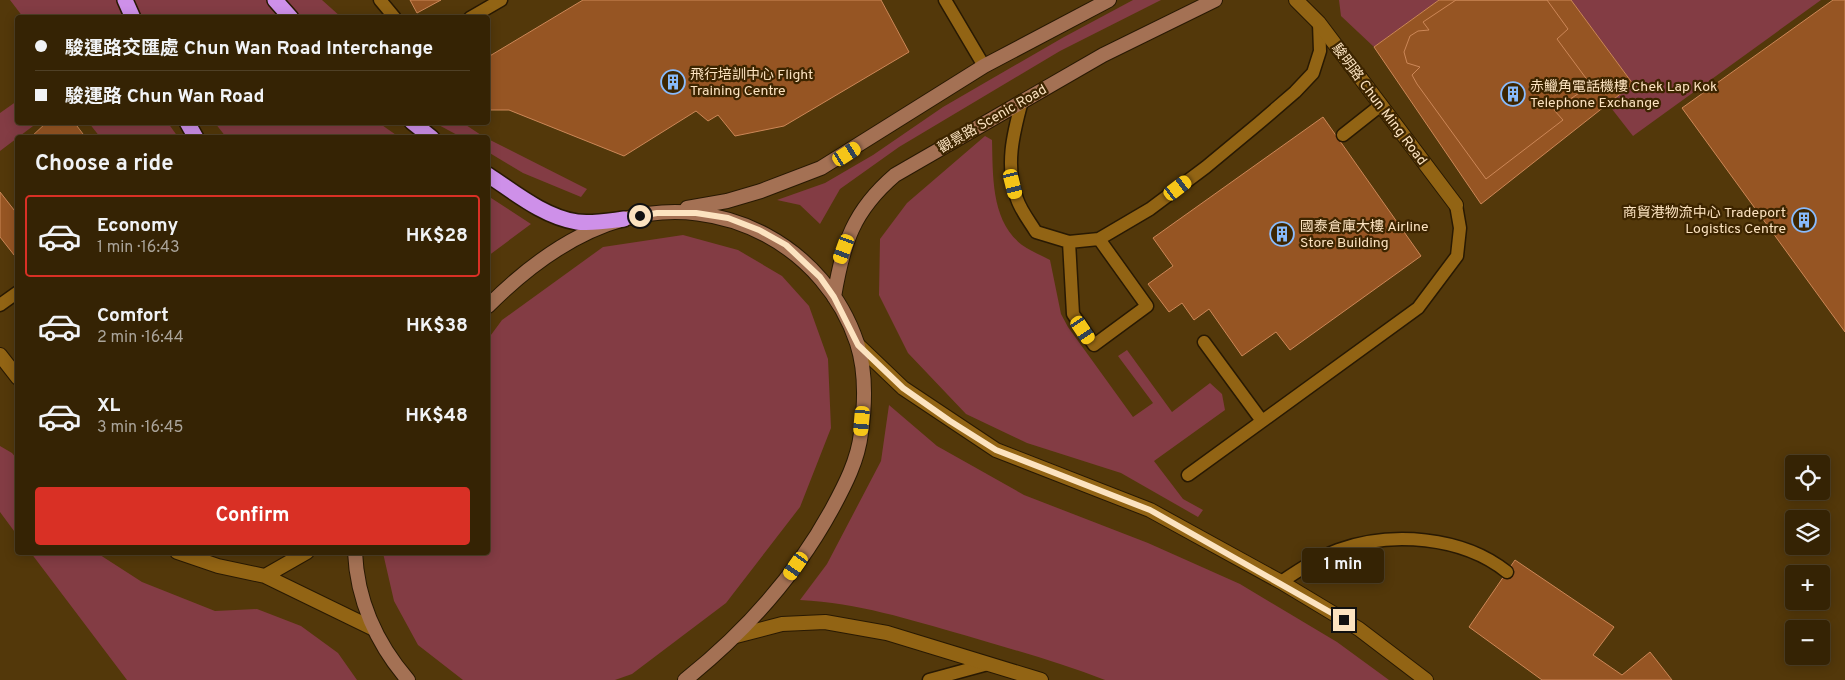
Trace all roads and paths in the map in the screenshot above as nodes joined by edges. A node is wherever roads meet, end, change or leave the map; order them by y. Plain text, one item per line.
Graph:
1 (125, 0) edge
2 (275, 0) edge
3 (380, 0) edge
4 (501, 0) edge
5 (945, 0) edge
6 (1109, 0) edge
7 (1215, 0) edge
8 (1300, 1) edge
9 (132, 15) edge
10 (288, 15) edge
11 (392, 15) edge
12 (475, 15) edge
13 (1319, 23) junction
14 (984, 66) junction
15 (1022, 101) junction
16 (1381, 105) junction
17 (416, 125) edge
18 (1343, 134) dead end
19 (428, 135) edge
20 (490, 176) edge
21 (1456, 205) joint
22 (657, 213) junction
23 (624, 219) junction
24 (1100, 239) junction
25 (1069, 242) junction
26 (15, 294) edge
27 (834, 297) junction
28 (490, 304) edge
29 (0, 306) edge
30 (1204, 342) dead end
31 (858, 345) junction
32 (0, 355) edge
33 (15, 374) edge
34 (1262, 421) junction
35 (1188, 475) dead end
36 (186, 555) edge
37 (302, 555) edge
38 (355, 555) edge
39 (1507, 572) dead end
40 (265, 576) junction
41 (1281, 582) junction
42 (374, 630) junction
43 (736, 636) junction
44 (988, 664) junction
45 (397, 673) edge
46 (408, 680) edge
47 (684, 680) edge
48 (929, 680) edge
49 (1041, 680) edge
50 (1426, 680) edge

1 - 9 highway
2 - 10 highway
3 - 11 lane
4 - 12 lane
5 - 14 lane
6 - 14 main road
7 - 15 main road, 觀景路 Scenic Road
8 - 13 street, 駿明路 Chun Ming Road
13 - 16 street, 駿明路 Chun Ming Road
13 - 24 lane
14 - 22 main road
15 - 25 lane
15 - 27 main road, 觀景路 Scenic Road
16 - 18 lane
16 - 21 street, 駿明路 Chun Ming Road
17 - 19 highway
20 - 23 highway
21 - 34 lane
22 - 23 main road
22 - 27 main road
23 - 28 main road
24 - 25 lane
24 - 25 lane
26 - 29 lane
27 - 31 main road
30 - 34 lane
31 - 41 street
31 - 43 main road
32 - 33 street
34 - 35 lane
36 - 40 street
37 - 40 street
38 - 42 main road
39 - 41 lane
40 - 42 street
41 - 50 street
42 - 45 main road
43 - 44 street
43 - 47 main road
44 - 48 lane
44 - 49 street
45 - 46 main road

